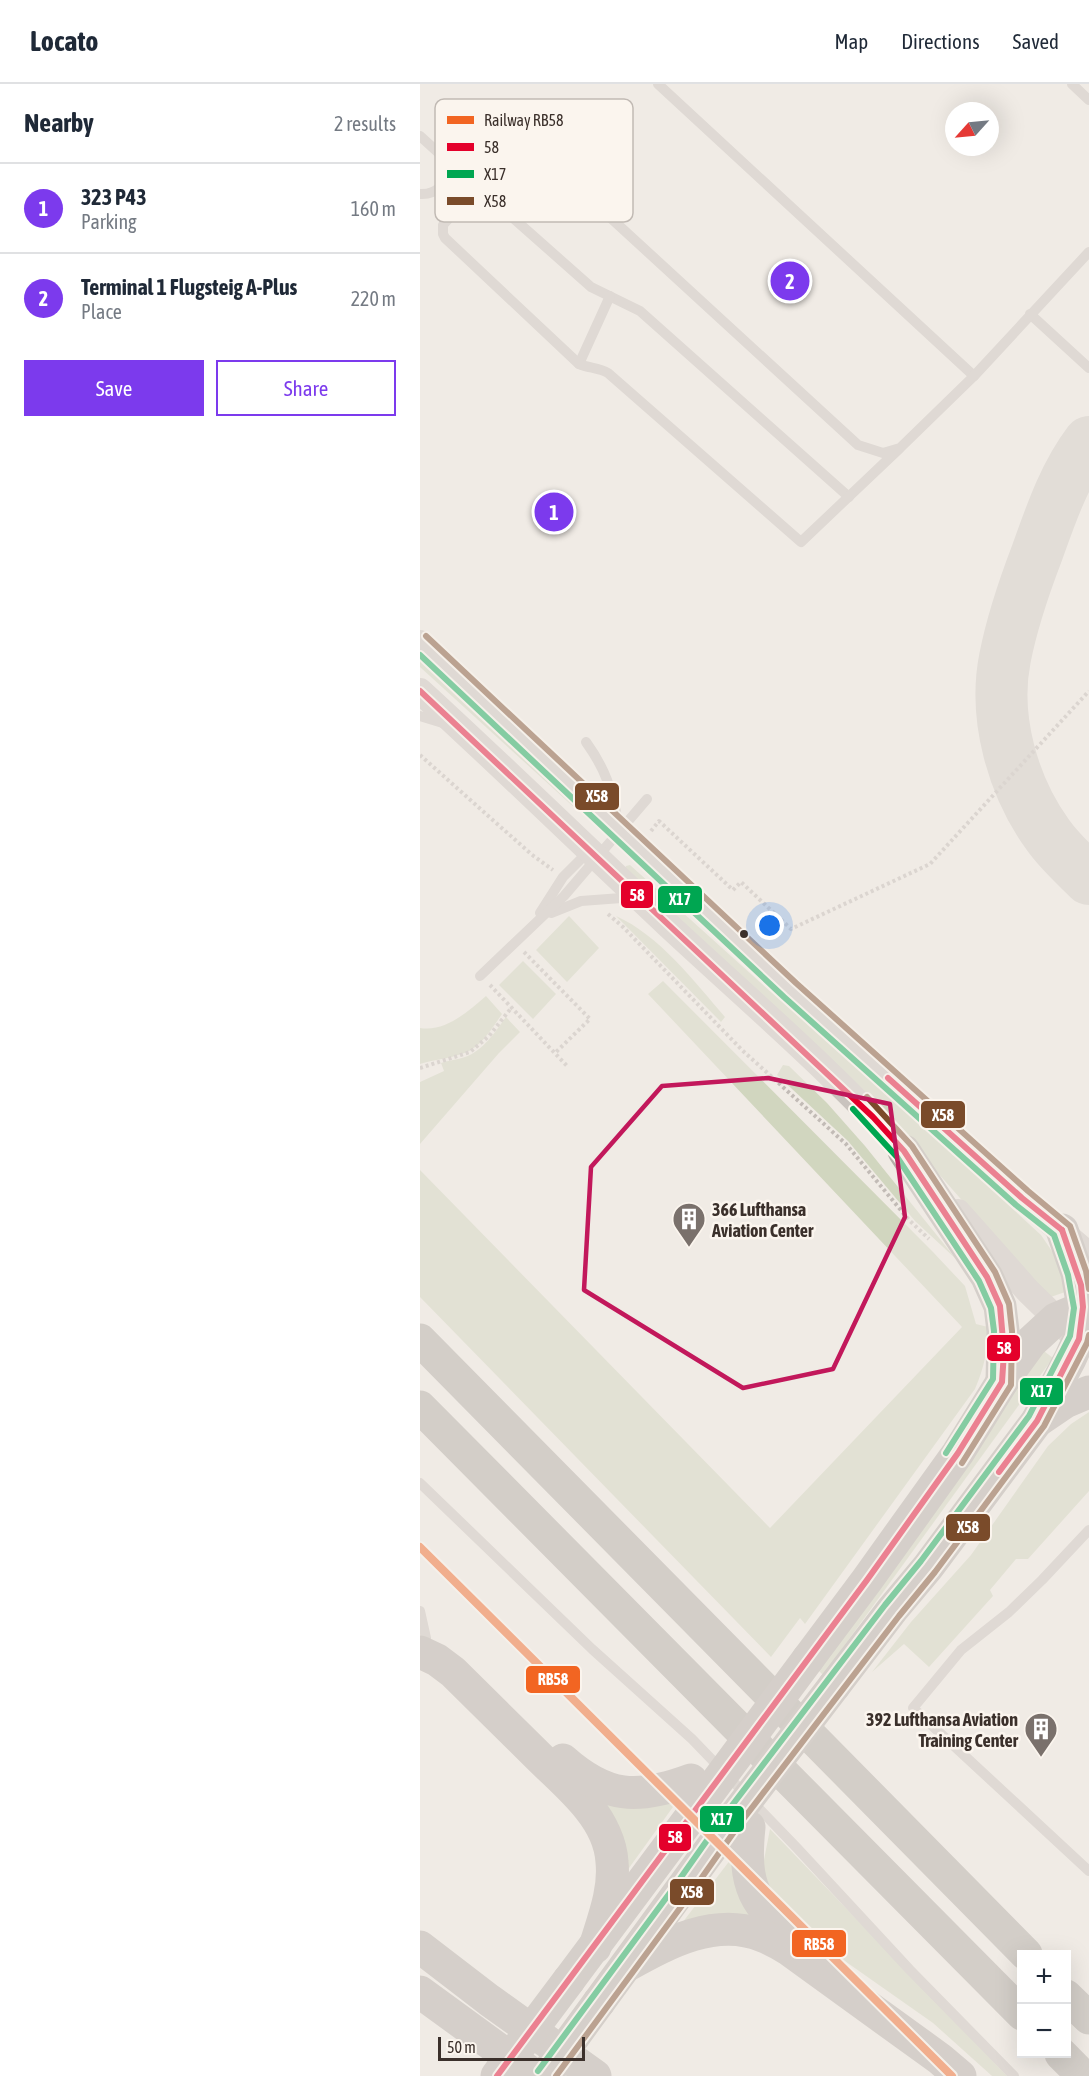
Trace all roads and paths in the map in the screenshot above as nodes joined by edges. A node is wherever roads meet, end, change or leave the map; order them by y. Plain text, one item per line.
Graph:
1 (657, 84) edge
2 (1071, 84) edge
3 (1089, 100) edge
4 (420, 136) edge
5 (435, 150) edge
6 (435, 192) edge
7 (420, 194) edge
8 (446, 222) edge
9 (518, 222) edge
10 (615, 222) edge
11 (1089, 252) edge
12 (609, 296) junction
13 (1030, 314) junction
14 (579, 363) junction
15 (1089, 368) edge
16 (974, 376) junction
17 (900, 448) junction
18 (849, 497) junction
19 (420, 643) edge
20 (1089, 690) edge
21 (420, 691) edge
22 (420, 716) edge
23 (460, 728) junction
24 (586, 742) dead end
25 (420, 755) edge
26 (647, 799) dead end
27 (628, 838) junction
28 (593, 854) junction
29 (563, 877) junction
30 (638, 897) junction
31 (591, 900) junction
32 (542, 916) junction
33 (532, 926) junction
34 (515, 943) junction
35 (480, 976) joint
36 (512, 1007) junction
37 (710, 1017) junction
38 (720, 1023) dead end
39 (555, 1053) junction
40 (568, 1067) dead end
41 (420, 1068) edge
42 (774, 1074) dead end
43 (780, 1085) junction
44 (904, 1151) junction
45 (1062, 1230) junction
46 (931, 1240) dead end
47 (1089, 1254) edge
48 (1079, 1324) edge
49 (420, 1341) edge
50 (1002, 1382) junction
51 (1089, 1392) edge
52 (420, 1407) edge
53 (1037, 1420) junction
54 (420, 1483) edge
55 (1089, 1530) edge
56 (421, 1634) edge
57 (699, 1788) junction
58 (741, 1822) junction
59 (1089, 1871) edge
60 (420, 1947) edge
61 (595, 1947) junction
62 (1022, 1950) edge
63 (626, 1966) junction
64 (420, 1992) edge
65 (1071, 2001) edge
66 (1017, 2009) edge
67 (1089, 2018) edge
68 (1065, 2058) edge
69 (498, 2076) edge
70 (535, 2076) edge
71 (545, 2076) edge
72 (595, 2076) edge
73 (960, 2076) edge
74 (979, 2076) edge
75 (1014, 2076) edge
76 (1083, 2076) edge

1 - 16 lane
2 - 3 lane
4 - 5 lane
6 - 7 lane
8 - 14 lane
9 - 12 lane
10 - 17 lane
11 - 13 lane
12 - 14 lane
12 - 18 lane
13 - 15 lane
13 - 16 lane
14 - 18 lane
16 - 17 lane
17 - 18 lane
19 - 27 street
20 - 27 path
21 - 23 street
22 - 23 lane
23 - 28 street
24 - 27 lane
25 - 29 path
26 - 27 lane
27 - 28 lane
27 - 45 street
28 - 29 lane
28 - 30 street
28 - 32 lane
29 - 33 lane
30 - 31 lane
30 - 44 street
31 - 32 lane
31 - 37 path
32 - 33 lane
33 - 34 lane
34 - 35 lane
34 - 39 path
35 - 36 path
36 - 39 path
36 - 41 path
37 - 38 path
37 - 43 path
39 - 40 path
42 - 43 path
43 - 46 path
44 - 48 street
44 - 50 highway
45 - 47 street
45 - 48 highway
48 - 50 highway
48 - 53 highway
49 - 62 highway
50 - 57 highway, bridge
51 - 53 highway
52 - 66 highway
53 - 58 highway, bridge
54 - 75 lane
55 - 59 lane
56 - 57 highway
56 - 61 highway
57 - 61 highway
58 - 63 highway
58 - 74 highway
60 - 72 highway
61 - 69 highway, bridge
63 - 71 highway, bridge
63 - 73 highway
64 - 70 highway
65 - 67 highway
68 - 76 highway

